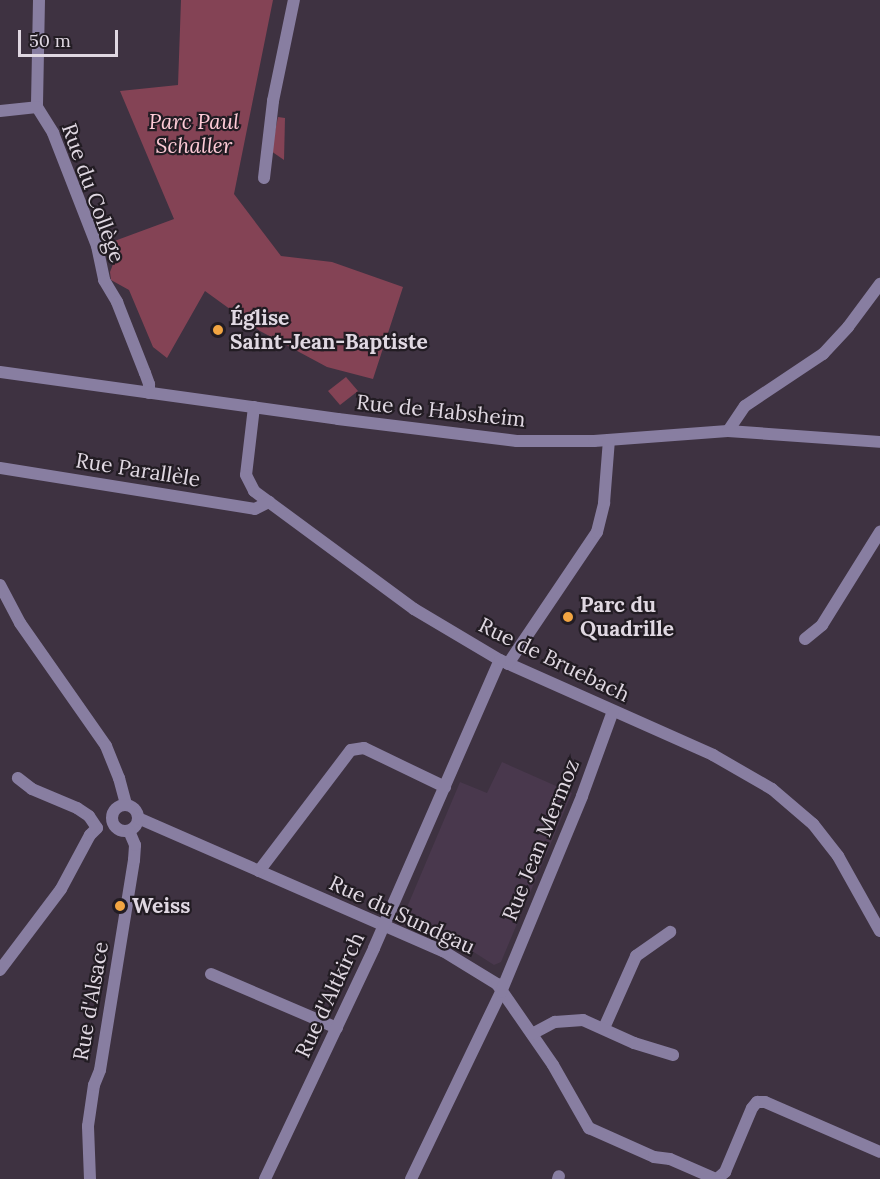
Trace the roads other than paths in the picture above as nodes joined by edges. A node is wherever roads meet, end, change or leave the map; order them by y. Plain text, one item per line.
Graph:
1 (39, 0) edge
2 (294, 0) edge
3 (37, 107) junction
4 (0, 111) edge
5 (264, 178) dead end
6 (880, 284) edge
7 (0, 372) edge
8 (148, 393) junction
9 (254, 407) junction
10 (728, 431) junction
11 (609, 440) junction
12 (880, 442) edge
13 (0, 468) edge
14 (269, 502) junction
15 (880, 532) edge
16 (0, 585) edge
17 (805, 639) dead end
18 (504, 662) junction
19 (613, 711) junction
20 (18, 778) dead end
21 (445, 787) junction
22 (126, 805) junction
23 (138, 819) junction
24 (113, 822) junction
25 (97, 828) junction
26 (129, 831) junction
27 (259, 871) junction
28 (383, 926) junction
29 (880, 931) edge
30 (670, 932) dead end
31 (0, 970) edge
32 (211, 974) dead end
33 (501, 992) junction
34 (337, 1028) junction
35 (604, 1028) junction
36 (532, 1034) junction
37 (673, 1055) dead end
38 (880, 1152) edge
39 (90, 1179) edge
40 (265, 1179) edge
41 (411, 1179) edge
42 (717, 1179) edge

1 - 3 street, Rue du Collège
2 - 5 street
3 - 4 street
3 - 8 street, Rue du Collège
6 - 10 street
7 - 8 street, Rue de Habsheim
8 - 9 street, Rue de Habsheim
9 - 11 street, Rue de Habsheim
9 - 14 street, Rue de Bruebach
10 - 11 street, Rue de Habsheim
10 - 12 street, Rue de Habsheim
11 - 18 street, Rue d'Altkirch
13 - 14 street, Rue Parallèle
14 - 18 street, Rue de Bruebach
15 - 17 street
16 - 22 street
18 - 19 street, Rue de Bruebach
18 - 21 street, Rue d'Altkirch
19 - 29 street, Rue de Bruebach
19 - 33 street, Rue Jean Mermoz
20 - 25 street
21 - 27 street
21 - 28 street, Rue d'Altkirch
22 - 23 street
22 - 24 street
23 - 26 street
23 - 27 street, Rue du Sundgau
24 - 25 street
24 - 26 street
25 - 31 street
26 - 39 street, Rue d'Alsace
27 - 28 street, Rue du Sundgau
28 - 33 street, Rue du Sundgau
28 - 34 street, Rue d'Altkirch
30 - 35 street
32 - 34 street
33 - 36 street, Rue du Sundgau
33 - 41 street, Rue Jean Mermoz
34 - 40 street, Rue d'Altkirch
35 - 36 street
35 - 37 street
36 - 42 street, Rue du Sundgau
38 - 42 street, Rue du Sundgau

